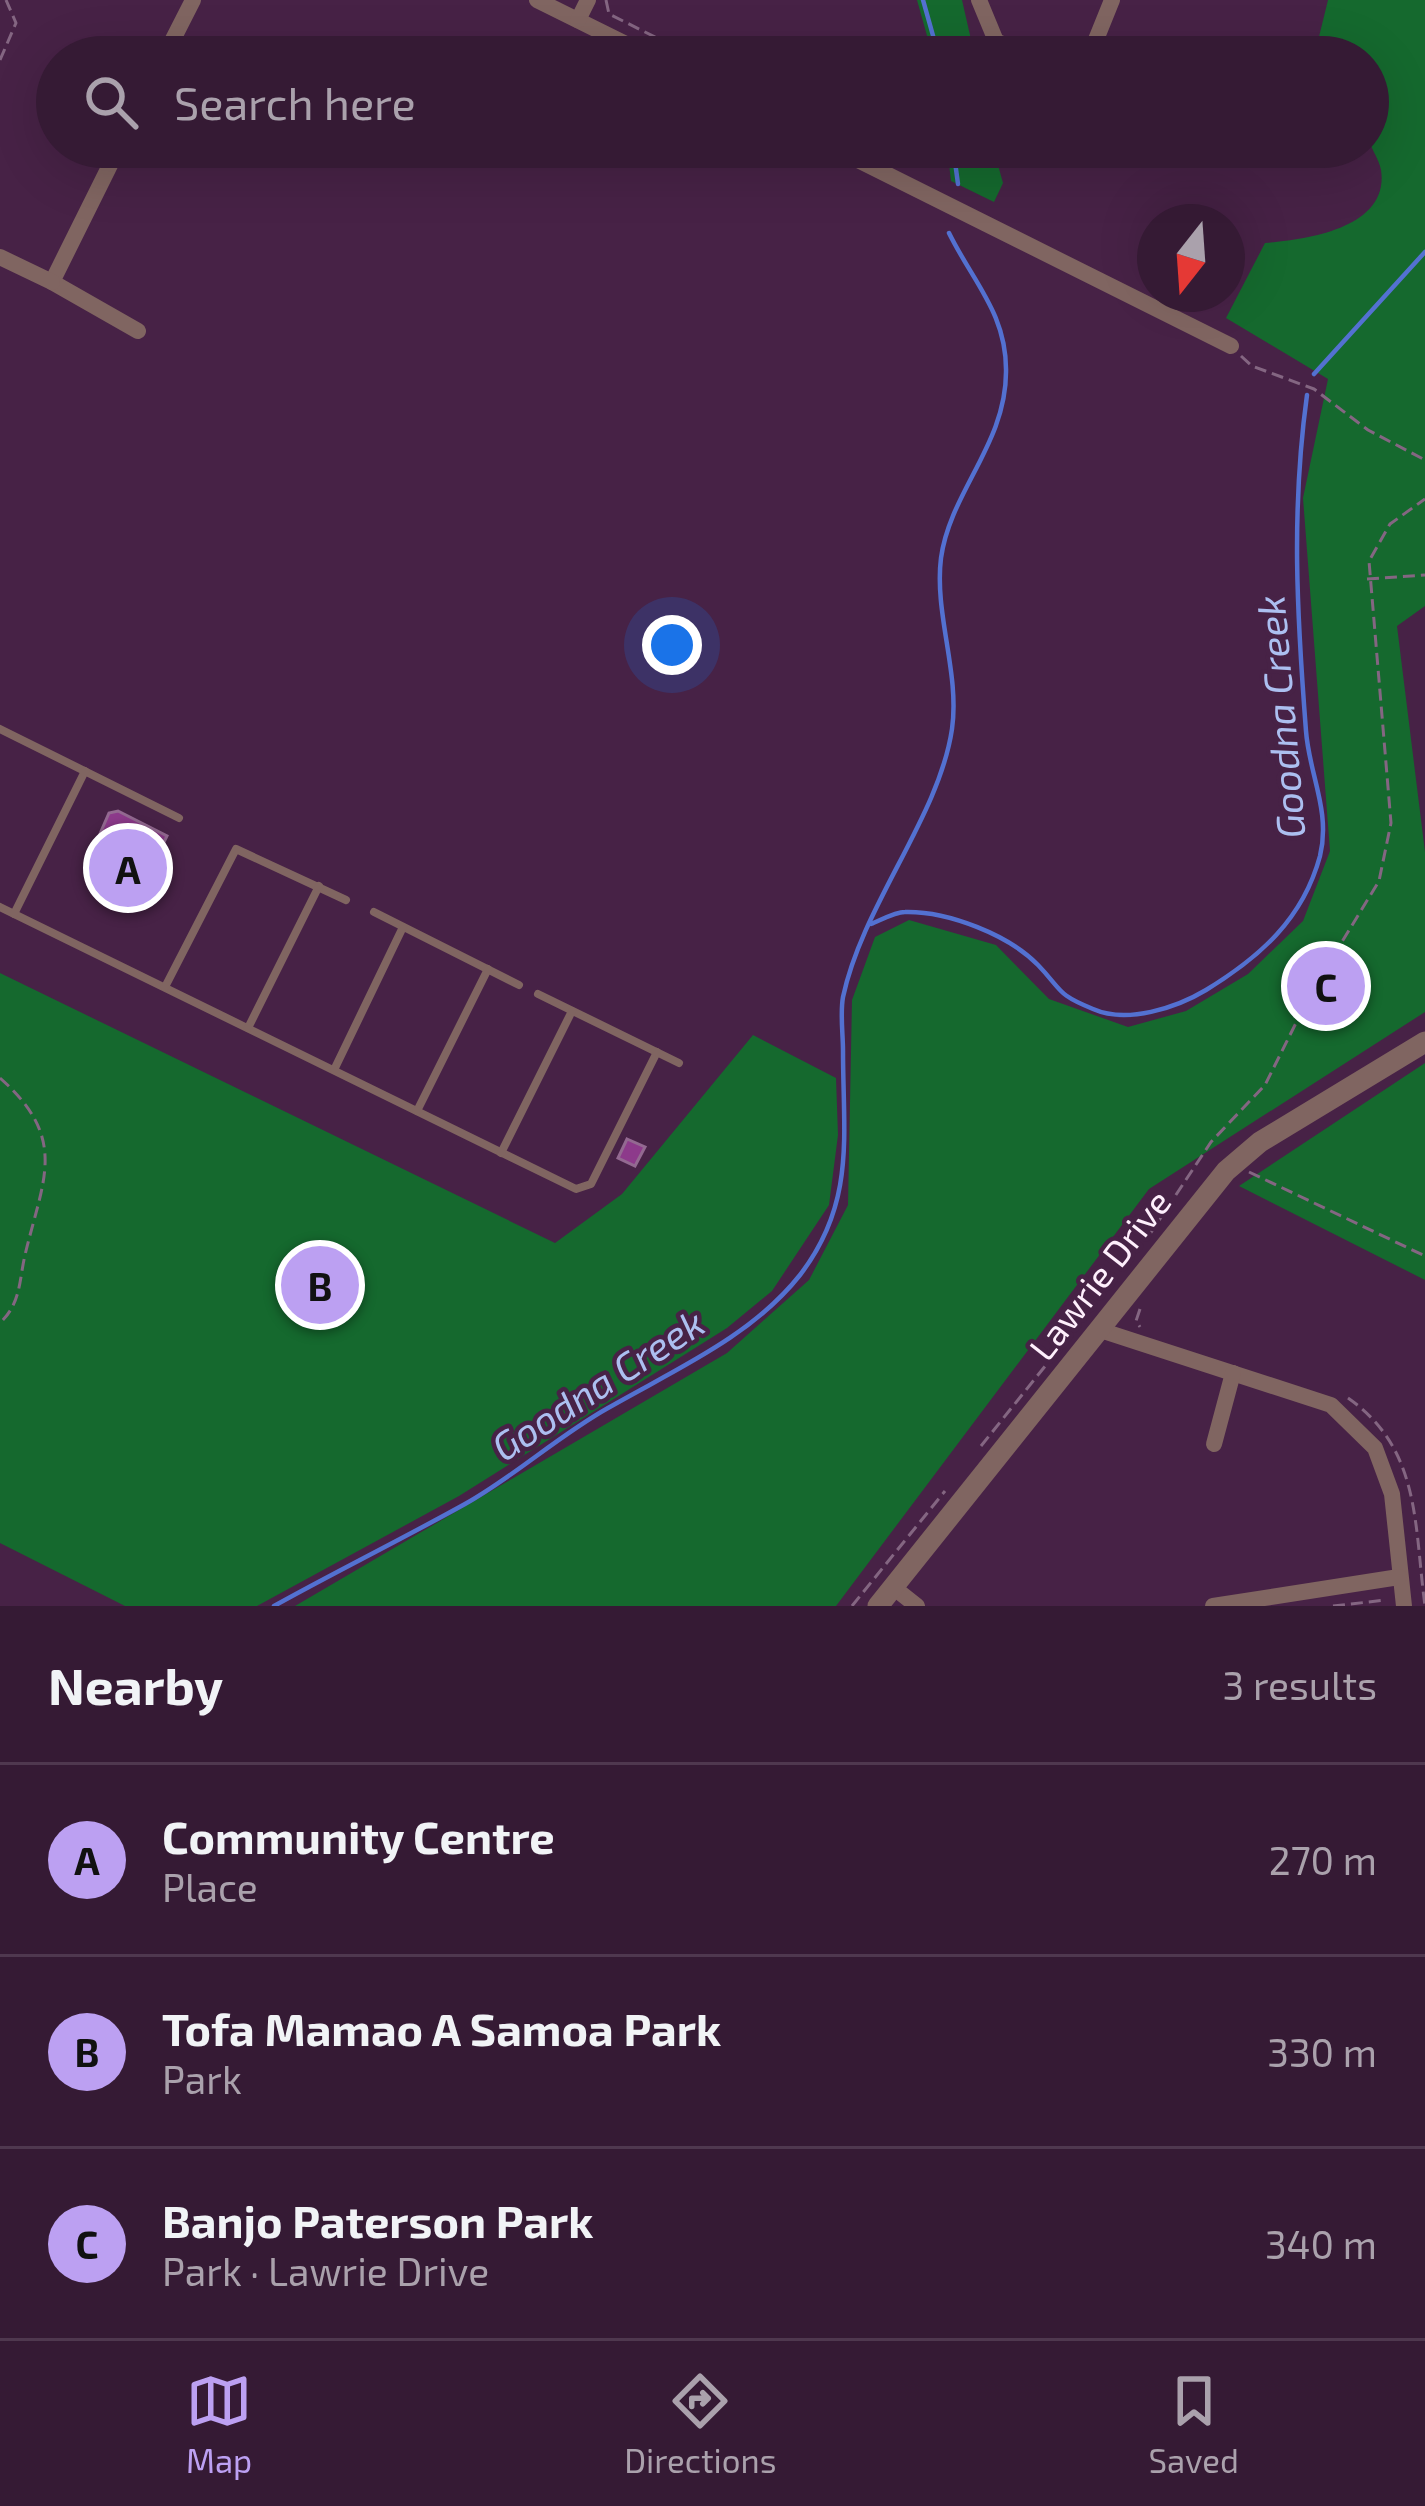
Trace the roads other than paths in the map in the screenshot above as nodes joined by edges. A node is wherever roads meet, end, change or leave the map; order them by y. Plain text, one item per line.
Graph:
1 (193, 0) edge
2 (537, 0) edge
3 (588, 0) edge
4 (979, 0) edge
5 (1112, 0) edge
6 (578, 20) junction
7 (175, 36) edge
8 (610, 36) edge
9 (994, 36) edge
10 (1097, 36) edge
11 (109, 168) edge
12 (874, 168) edge
13 (0, 257) edge
14 (52, 283) junction
15 (138, 331) dead end
16 (1231, 346) road end
17 (0, 730) edge
18 (85, 771) junction
19 (179, 818) dead end
20 (319, 886) junction
21 (346, 899) dead end
22 (0, 907) edge
23 (374, 912) dead end
24 (14, 914) junction
25 (404, 927) junction
26 (488, 969) junction
27 (519, 985) dead end
28 (164, 987) junction
29 (538, 994) dead end
30 (572, 1011) junction
31 (248, 1028) junction
32 (1425, 1042) edge
33 (657, 1052) junction
34 (679, 1063) dead end
35 (334, 1070) junction
36 (417, 1111) junction
37 (501, 1153) junction
38 (1100, 1330) junction
39 (1232, 1373) junction
40 (1214, 1444) dead end
41 (1400, 1576) junction
42 (892, 1587) junction
43 (1403, 1602) edge
44 (878, 1606) edge
45 (916, 1606) edge
46 (1214, 1606) edge

1 - 7 street
2 - 6 street
3 - 6 street
4 - 9 street
5 - 10 street
6 - 8 street
11 - 14 street
12 - 16 street
13 - 14 street
14 - 15 street
17 - 18 lane
18 - 19 lane
18 - 24 lane
20 - 21 lane
20 - 28 lane
20 - 31 lane
22 - 24 lane
23 - 25 lane
24 - 28 lane
25 - 26 lane
25 - 35 lane
26 - 27 lane
26 - 36 lane
28 - 31 lane
29 - 30 lane
30 - 33 lane
30 - 37 lane
31 - 35 lane
32 - 38 street, Lawrie Drive
33 - 34 lane
33 - 37 lane
35 - 36 lane
36 - 37 lane
38 - 39 street
38 - 42 street, Lawrie Drive
39 - 40 street
39 - 41 street
41 - 43 street
41 - 46 street
42 - 44 street, Lawrie Drive
42 - 45 street

